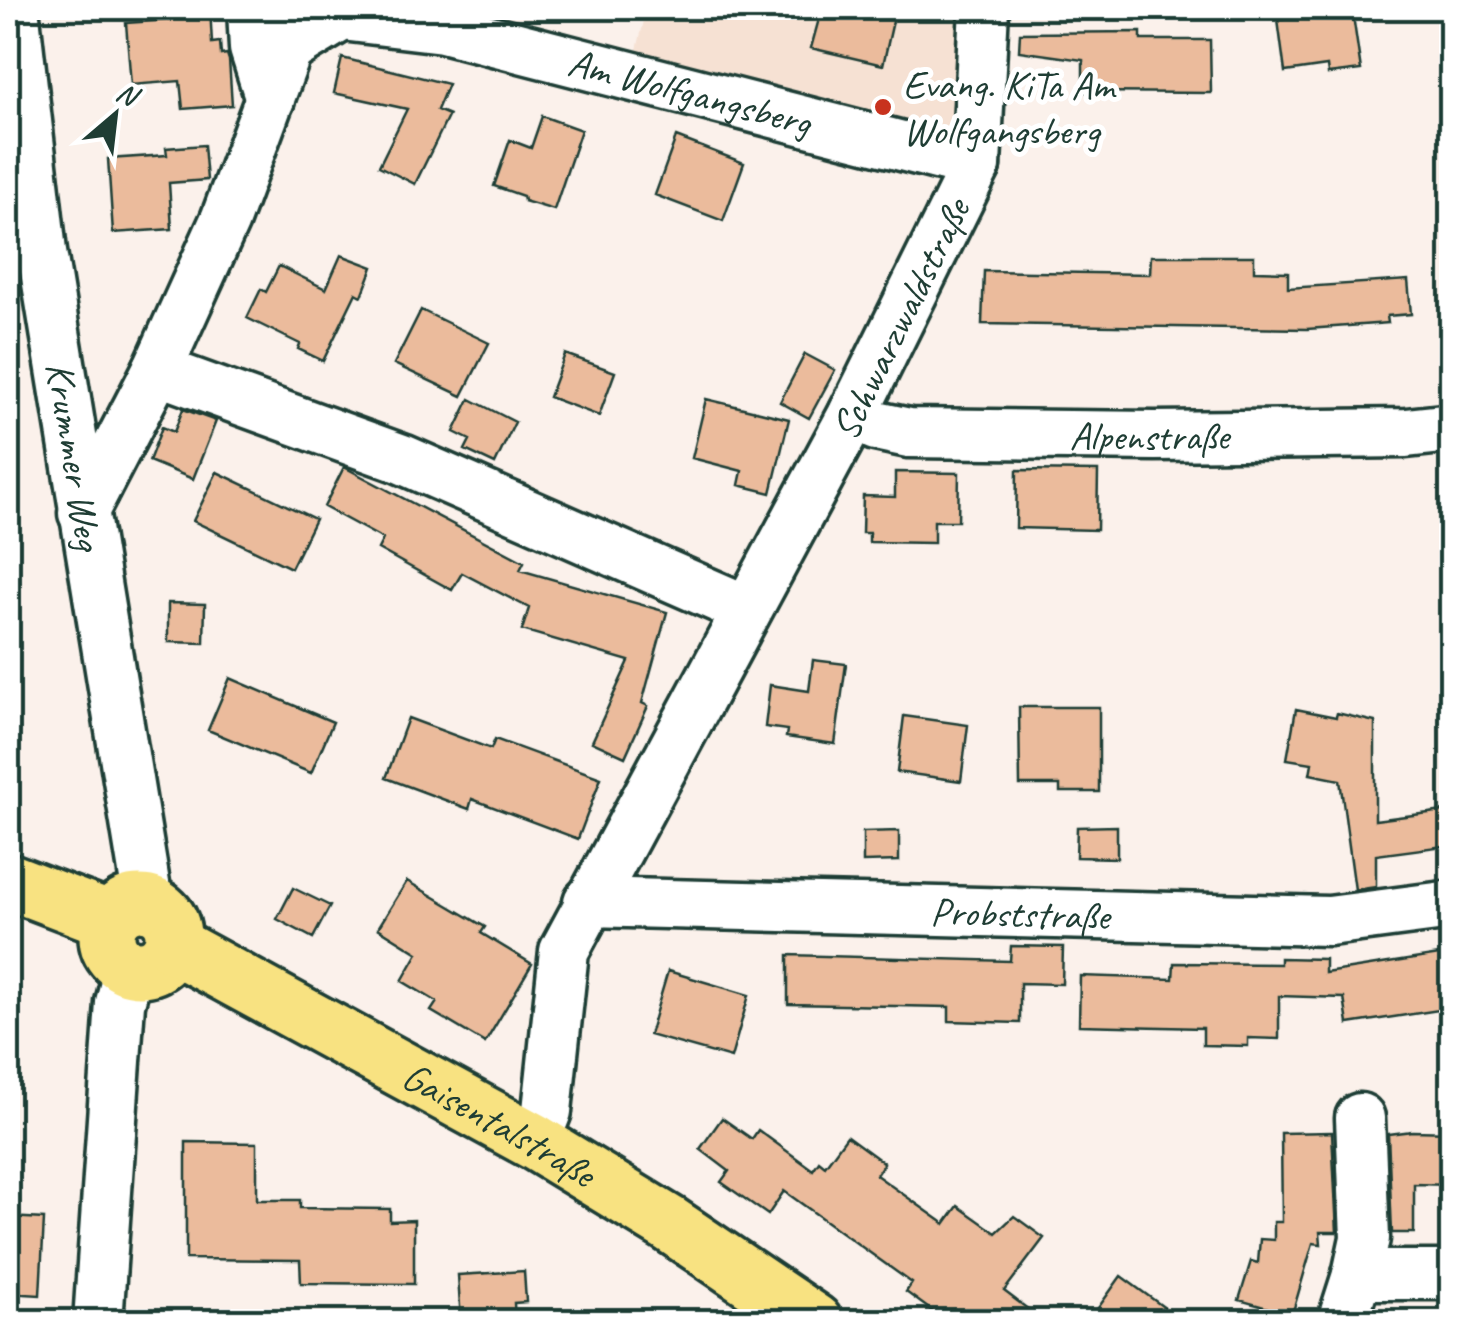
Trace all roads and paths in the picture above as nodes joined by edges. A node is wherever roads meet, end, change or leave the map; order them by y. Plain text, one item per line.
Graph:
1 (14, 8) edge
2 (252, 8) edge
3 (984, 8) edge
4 (289, 28) edge
5 (270, 100) junction
6 (976, 164) junction
7 (25, 255) edge
8 (157, 370) junction
9 (852, 414) junction
10 (1452, 428) edge
11 (83, 513) junction
12 (748, 610) junction
13 (8, 880) edge
14 (588, 902) junction
15 (1452, 905) edge
16 (140, 934) junction
17 (1360, 1118) dead end
18 (535, 1142) junction
19 (1357, 1275) junction
20 (1452, 1275) edge
21 (98, 1322) edge
22 (814, 1322) edge
23 (1342, 1322) edge

1 - 7 street, Krummer Weg
2 - 5 street
3 - 6 street, Schwarzwaldstraße
4 - 5 street, Am Wolfgangsberg
4 - 6 street, Am Wolfgangsberg
5 - 8 street, Am Wolfgangsberg
6 - 9 street, Schwarzwaldstraße
7 - 11 street, Krummer Weg
8 - 11 street, Am Wolfgangsberg
8 - 12 street
9 - 10 street, Alpenstraße
9 - 12 street, Schwarzwaldstraße
11 - 16 street, Krummer Weg
12 - 14 street, Schwarzwaldstraße
13 - 16 main road, Gaisentalstraße
14 - 15 street, Probststraße
14 - 18 street, Schwarzwaldstraße
16 - 18 main road, Gaisentalstraße
16 - 21 street
17 - 19 street
18 - 22 main road, Gaisentalstraße
19 - 20 street
19 - 23 street

